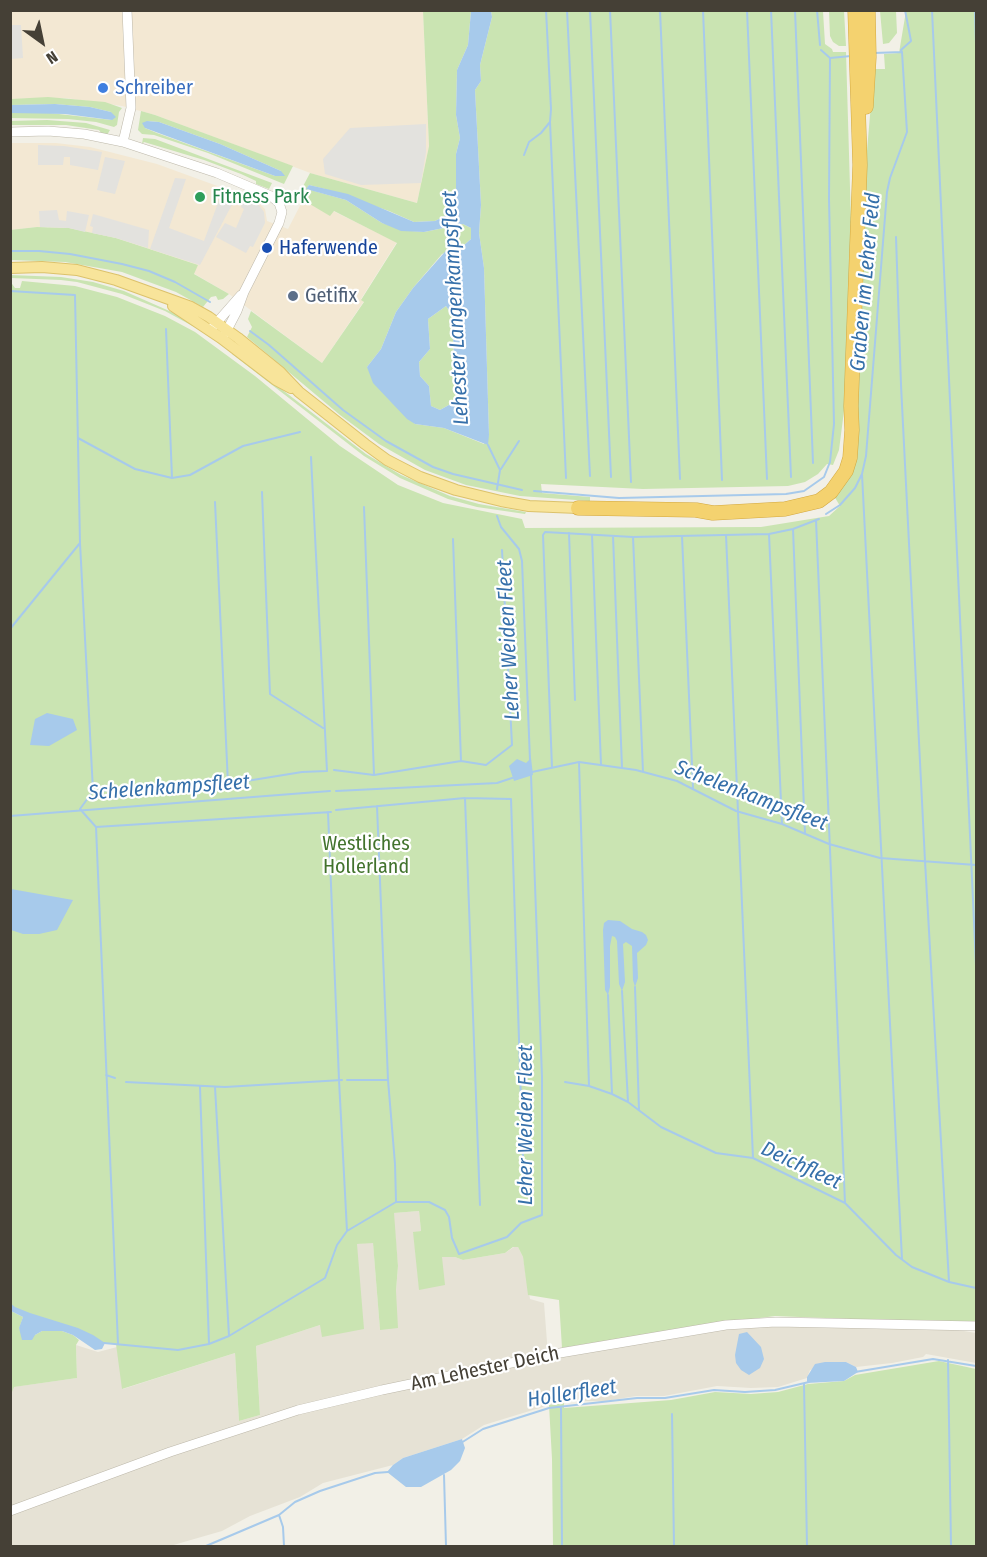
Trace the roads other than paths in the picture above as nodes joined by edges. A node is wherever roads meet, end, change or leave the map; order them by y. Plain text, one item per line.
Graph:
1 (126, 10) edge
2 (855, 10) edge
3 (868, 10) edge
4 (863, 42) junction
5 (10, 132) edge
6 (123, 142) junction
7 (10, 268) edge
8 (244, 292) junction
9 (214, 326) junction
10 (225, 334) junction
11 (578, 508) joint
12 (976, 1326) edge
13 (10, 1511) edge

1 - 6 street
2 - 4 highway
3 - 4 highway
4 - 11 highway
5 - 6 street
6 - 8 street
7 - 9 main road
8 - 9 street
8 - 10 street
9 - 10 main road
10 - 11 main road
12 - 13 street, Am Lehester Deich

